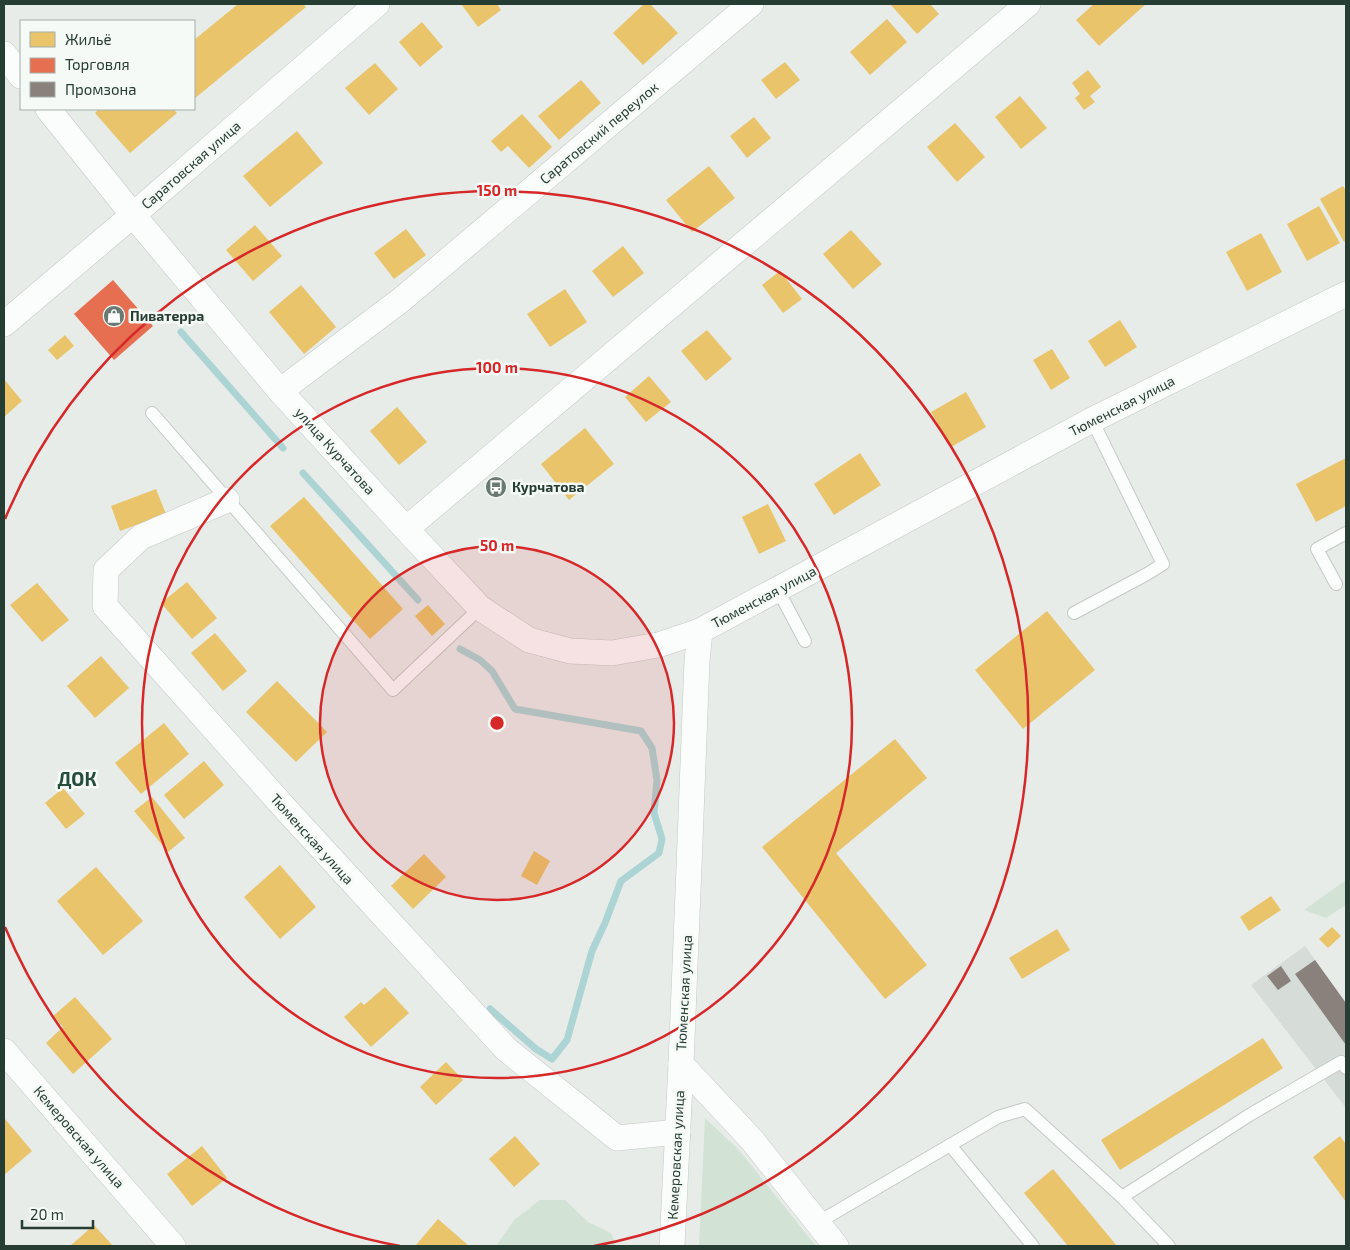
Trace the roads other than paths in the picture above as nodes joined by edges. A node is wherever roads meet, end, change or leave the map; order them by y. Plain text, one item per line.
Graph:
1 (378, 4) edge
2 (751, 4) edge
3 (1028, 4) edge
4 (4, 54) edge
5 (20, 75) edge
6 (49, 110) edge
7 (133, 215) junction
8 (1346, 294) edge
9 (4, 324) edge
10 (280, 391) junction
11 (152, 413) dead end
12 (1092, 420) junction
13 (227, 500) junction
14 (406, 529) junction
15 (1346, 533) edge
16 (1336, 584) dead end
17 (778, 590) junction
18 (480, 608) junction
19 (1074, 613) dead end
20 (700, 631) junction
21 (805, 641) dead end
22 (4, 1051) edge
23 (680, 1064) junction
24 (1346, 1068) edge
25 (678, 1132) junction
26 (950, 1145) junction
27 (1122, 1197) junction
28 (817, 1223) junction
29 (173, 1246) edge
30 (672, 1246) edge
31 (836, 1246) edge
32 (1033, 1246) edge
33 (1169, 1246) edge

1 - 7 street, Саратовская улица
2 - 10 street, Саратовский переулок
3 - 14 street
4 - 5 street
6 - 7 street, улица Курчатова
7 - 9 street, Саратовская улица
7 - 10 street, улица Курчатова
8 - 12 street, Тюменская улица
10 - 14 street, улица Курчатова
11 - 13 lane
12 - 17 street, Тюменская улица
12 - 19 lane
13 - 18 lane
13 - 25 street, Тюменская улица
14 - 18 street, улица Курчатова
15 - 16 lane
17 - 20 street, Тюменская улица
17 - 21 lane
18 - 20 street, улица Курчатова
20 - 23 street, Тюменская улица
22 - 29 street, Кемеровская улица
23 - 25 street, Кемеровская улица
23 - 28 street, Тюменская улица
24 - 27 lane
25 - 30 street, Кемеровская улица
26 - 27 lane
26 - 28 lane
26 - 32 lane
27 - 33 lane
28 - 31 street, Тюменская улица

